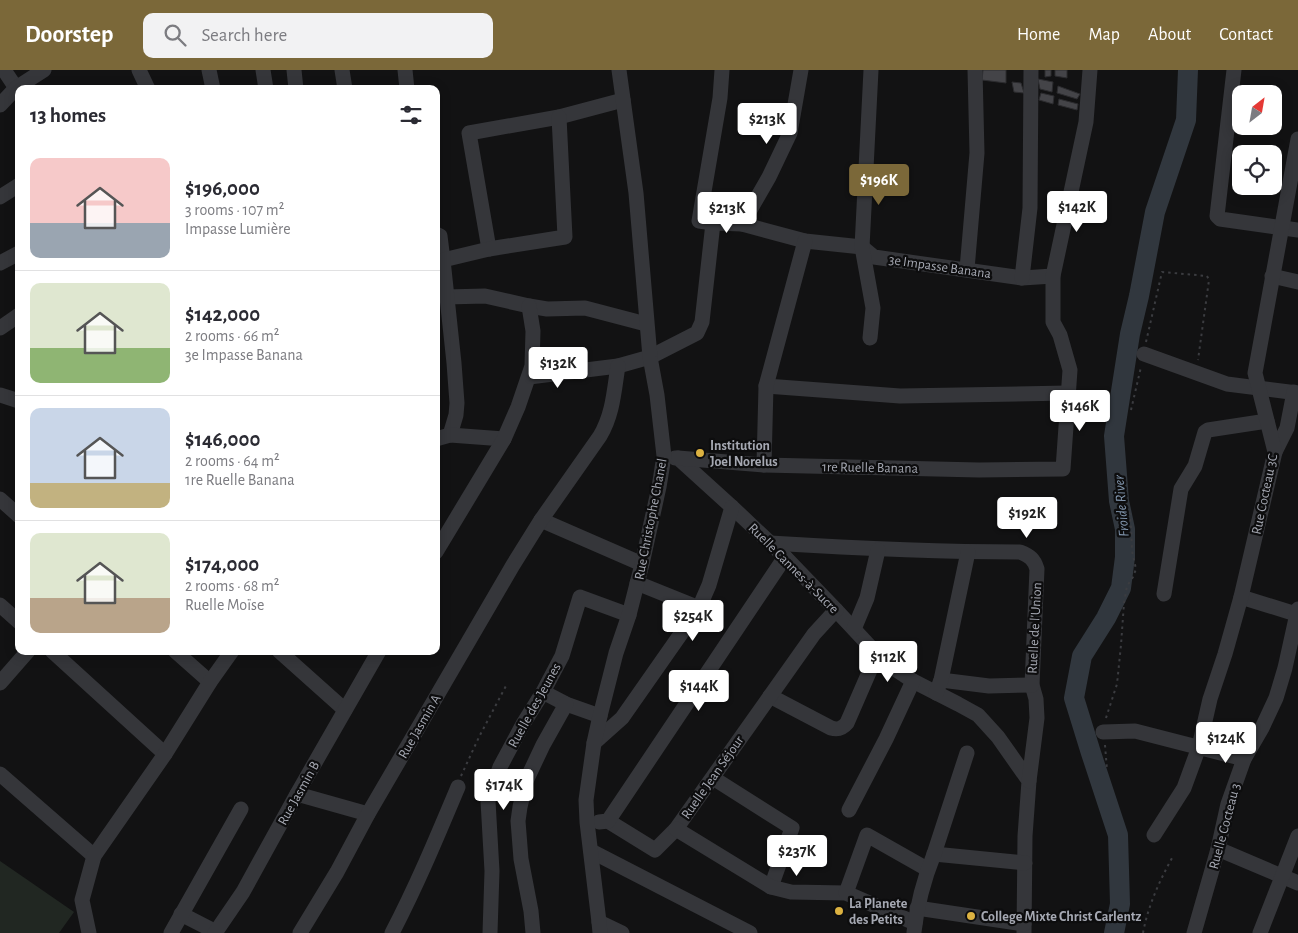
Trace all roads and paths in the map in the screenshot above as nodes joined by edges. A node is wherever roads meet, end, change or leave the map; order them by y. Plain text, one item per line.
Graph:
1 (4, 70) edge
2 (44, 70) edge
3 (138, 70) edge
4 (209, 70) edge
5 (263, 70) edge
6 (294, 70) edge
7 (342, 70) edge
8 (405, 70) edge
9 (619, 70) edge
10 (722, 70) edge
11 (801, 70) edge
12 (871, 70) edge
13 (975, 70) edge
14 (1031, 70) edge
15 (1090, 70) edge
16 (1234, 70) edge
17 (21, 85) edge
18 (146, 85) edge
19 (213, 85) edge
20 (265, 85) edge
21 (296, 85) edge
22 (344, 85) edge
23 (407, 85) edge
24 (15, 86) edge
25 (15, 89) edge
26 (623, 100) junction
27 (0, 105) edge
28 (558, 117) junction
29 (1298, 140) edge
30 (15, 187) edge
31 (0, 197) edge
32 (713, 223) junction
33 (742, 224) junction
34 (1281, 228) junction
35 (1298, 230) edge
36 (440, 236) edge
37 (805, 241) junction
38 (862, 247) junction
39 (489, 248) junction
40 (15, 255) edge
41 (443, 260) junction
42 (0, 263) edge
43 (967, 269) junction
44 (1053, 276) junction
45 (1272, 276) junction
46 (1022, 278) junction
47 (1298, 282) edge
48 (446, 297) junction
49 (529, 306) junction
50 (15, 317) edge
51 (646, 324) junction
52 (0, 328) edge
53 (870, 338) dead end
54 (1144, 354) junction
55 (650, 358) junction
56 (618, 366) junction
57 (1196, 372) junction
58 (528, 377) junction
59 (766, 386) junction
60 (1258, 388) junction
61 (1068, 393) junction
62 (1296, 393) edge
63 (0, 395) edge
64 (15, 400) edge
65 (1131, 410) dead end
66 (1267, 421) junction
67 (443, 437) edge
68 (504, 439) junction
69 (1275, 452) junction
70 (671, 457) junction
71 (764, 465) junction
72 (0, 499) edge
73 (732, 507) junction
74 (1130, 509) dead end
75 (15, 512) edge
76 (541, 520) junction
77 (440, 535) edge
78 (770, 543) junction
79 (878, 550) junction
80 (968, 552) junction
81 (784, 557) junction
82 (642, 564) junction
83 (637, 583) junction
84 (1164, 594) dead end
85 (1241, 597) junction
86 (0, 605) edge
87 (698, 608) junction
88 (836, 610) junction
89 (1297, 612) edge
90 (629, 615) junction
91 (15, 618) edge
92 (854, 629) junction
93 (876, 654) junction
94 (24, 655) edge
95 (56, 655) edge
96 (180, 655) edge
97 (229, 655) edge
98 (283, 655) edge
99 (377, 655) edge
100 (913, 681) junction
101 (210, 682) junction
102 (0, 683) edge
103 (507, 684) dead end
104 (1032, 685) junction
105 (938, 687) junction
106 (543, 692) junction
107 (770, 696) junction
108 (566, 704) junction
109 (345, 710) junction
110 (600, 716) junction
111 (1103, 732) junction
112 (594, 743) junction
113 (1199, 747) junction
114 (967, 753) dead end
115 (165, 754) junction
116 (1244, 759) junction
117 (1107, 770) dead end
118 (0, 774) edge
119 (713, 778) junction
120 (1029, 781) junction
121 (458, 787) joint
122 (297, 794) junction
123 (241, 808) dead end
124 (849, 810) dead end
125 (368, 814) junction
126 (608, 821) junction
127 (587, 822) junction
128 (676, 829) junction
129 (1154, 835) dead end
130 (1298, 836) edge
131 (1218, 849) junction
132 (591, 851) junction
133 (934, 854) junction
134 (94, 856) junction
135 (1172, 858) dead end
136 (1025, 864) junction
137 (928, 869) junction
138 (1282, 876) junction
139 (1298, 883) edge
140 (771, 887) junction
141 (846, 893) junction
142 (182, 914) junction
143 (915, 921) edge
144 (600, 927) edge
145 (1024, 928) edge
146 (89, 933) edge
147 (171, 933) edge
148 (216, 933) edge
149 (300, 933) edge
150 (392, 933) edge
151 (490, 933) edge
152 (533, 933) edge
153 (622, 933) edge
154 (750, 933) edge
155 (1143, 933) edge
156 (1194, 933) edge
157 (1260, 933) edge

1 - 24 street
2 - 17 street
3 - 18 street
4 - 19 street
5 - 20 street
6 - 21 street
7 - 22 street
8 - 23 street
9 - 26 street, Rue Christophe Chanel
10 - 32 street
11 - 33 street
12 - 38 street
13 - 43 street
14 - 46 street
15 - 44 street
16 - 34 street
25 - 27 street
26 - 28 street
26 - 51 street, Rue Christophe Chanel
28 - 39 street
28 - 39 street
29 - 34 street, Rue Cocteau 3C
30 - 31 street
32 - 33 street, 3e Impasse Banana
32 - 55 street
33 - 37 street, 3e Impasse Banana
34 - 35 street
34 - 45 street, Rue Cocteau 3C
36 - 41 street
37 - 38 street, 3e Impasse Banana
37 - 59 street
38 - 43 street, 3e Impasse Banana
38 - 53 street
39 - 41 street
40 - 42 street
41 - 48 street
43 - 46 street, 3e Impasse Banana
44 - 46 street, 3e Impasse Banana
44 - 61 street
45 - 47 street
45 - 60 street, Rue Cocteau 3C
48 - 49 street
48 - 67 street
49 - 51 street
49 - 58 street
50 - 52 street
51 - 55 street, Rue Christophe Chanel
54 - 57 street
54 - 57 path
54 - 65 path
55 - 56 street
55 - 70 street, Rue Christophe Chanel
56 - 58 street
56 - 76 street, Rue Jasmin A
57 - 60 street
58 - 68 street
59 - 61 street
59 - 71 street
60 - 62 street
60 - 66 street, Rue Cocteau 3C
61 - 71 street, 1re Ruelle Banana
62 - 69 street
63 - 64 street
66 - 69 street, Rue Cocteau 3C
66 - 84 street
67 - 68 street
68 - 77 street
69 - 85 street, Rue Cocteau 3C
70 - 71 street, 1re Ruelle Banana
70 - 73 street, Ruelle Cannes-à-Sucre
70 - 82 street, Rue Christophe Chanel
72 - 75 street
73 - 78 street, Ruelle Cannes-à-Sucre
73 - 87 street
74 - 111 path
76 - 82 street
76 - 125 street, Rue Jasmin A
78 - 79 street, Ruelle de l'Union
78 - 81 street, Ruelle Cannes-à-Sucre
79 - 80 street, Ruelle de l'Union
79 - 92 street
80 - 104 street, Ruelle de l'Union
80 - 105 street
81 - 88 street, Ruelle Cannes-à-Sucre
81 - 126 street
82 - 83 street, Rue Christophe Chanel
83 - 87 street
83 - 90 street, Rue Christophe Chanel
85 - 89 street
85 - 113 street, Rue Cocteau 3C
86 - 91 street
87 - 112 street
88 - 92 street, Ruelle Cannes-à-Sucre
88 - 107 street, Ruelle Jean Séjour
89 - 116 street, Ruelle Cocteau 3
90 - 106 street, Ruelle des Jeunes
90 - 110 street, Rue Christophe Chanel
92 - 93 street, Ruelle Cannes-à-Sucre
93 - 100 street, Ruelle Cannes-à-Sucre
93 - 107 street
94 - 102 street
95 - 115 street
96 - 101 street
97 - 101 street
98 - 109 street
99 - 109 street, Rue Jasmin B
100 - 105 street, Ruelle Cannes-à-Sucre
100 - 124 street
101 - 115 street
103 - 121 path
104 - 105 street
104 - 120 street, Ruelle de l'Union
105 - 120 street, Ruelle Cannes-à-Sucre
106 - 108 street
106 - 151 street, Ruelle des Jeunes
107 - 119 street, Ruelle Jean Séjour
108 - 110 street
108 - 152 street
109 - 122 street, Rue Jasmin B
110 - 112 street, Rue Christophe Chanel
111 - 113 street
111 - 117 path
112 - 127 street, Rue Christophe Chanel
113 - 116 street
113 - 129 street, Rue Cocteau 3C
114 - 133 street
115 - 134 street
116 - 131 street, Ruelle Cocteau 3
118 - 134 street
119 - 128 street, Ruelle Jean Séjour
119 - 140 street
120 - 136 street
121 - 150 street
122 - 125 street
122 - 148 street, Rue Jasmin B
123 - 142 street
125 - 149 street, Rue Jasmin A
126 - 127 street
126 - 128 street, Ruelle Jean Séjour
127 - 132 street, Rue Christophe Chanel
128 - 140 street
130 - 138 street
131 - 138 street
131 - 156 street, Ruelle Cocteau 3
132 - 144 street, Rue Christophe Chanel
132 - 154 street
133 - 136 street
133 - 137 street
134 - 146 street
135 - 155 path
136 - 145 street
137 - 141 street
137 - 143 street
138 - 139 street
138 - 157 street
140 - 141 street
141 - 143 street
142 - 147 street
142 - 148 street
143 - 145 street
144 - 153 street

